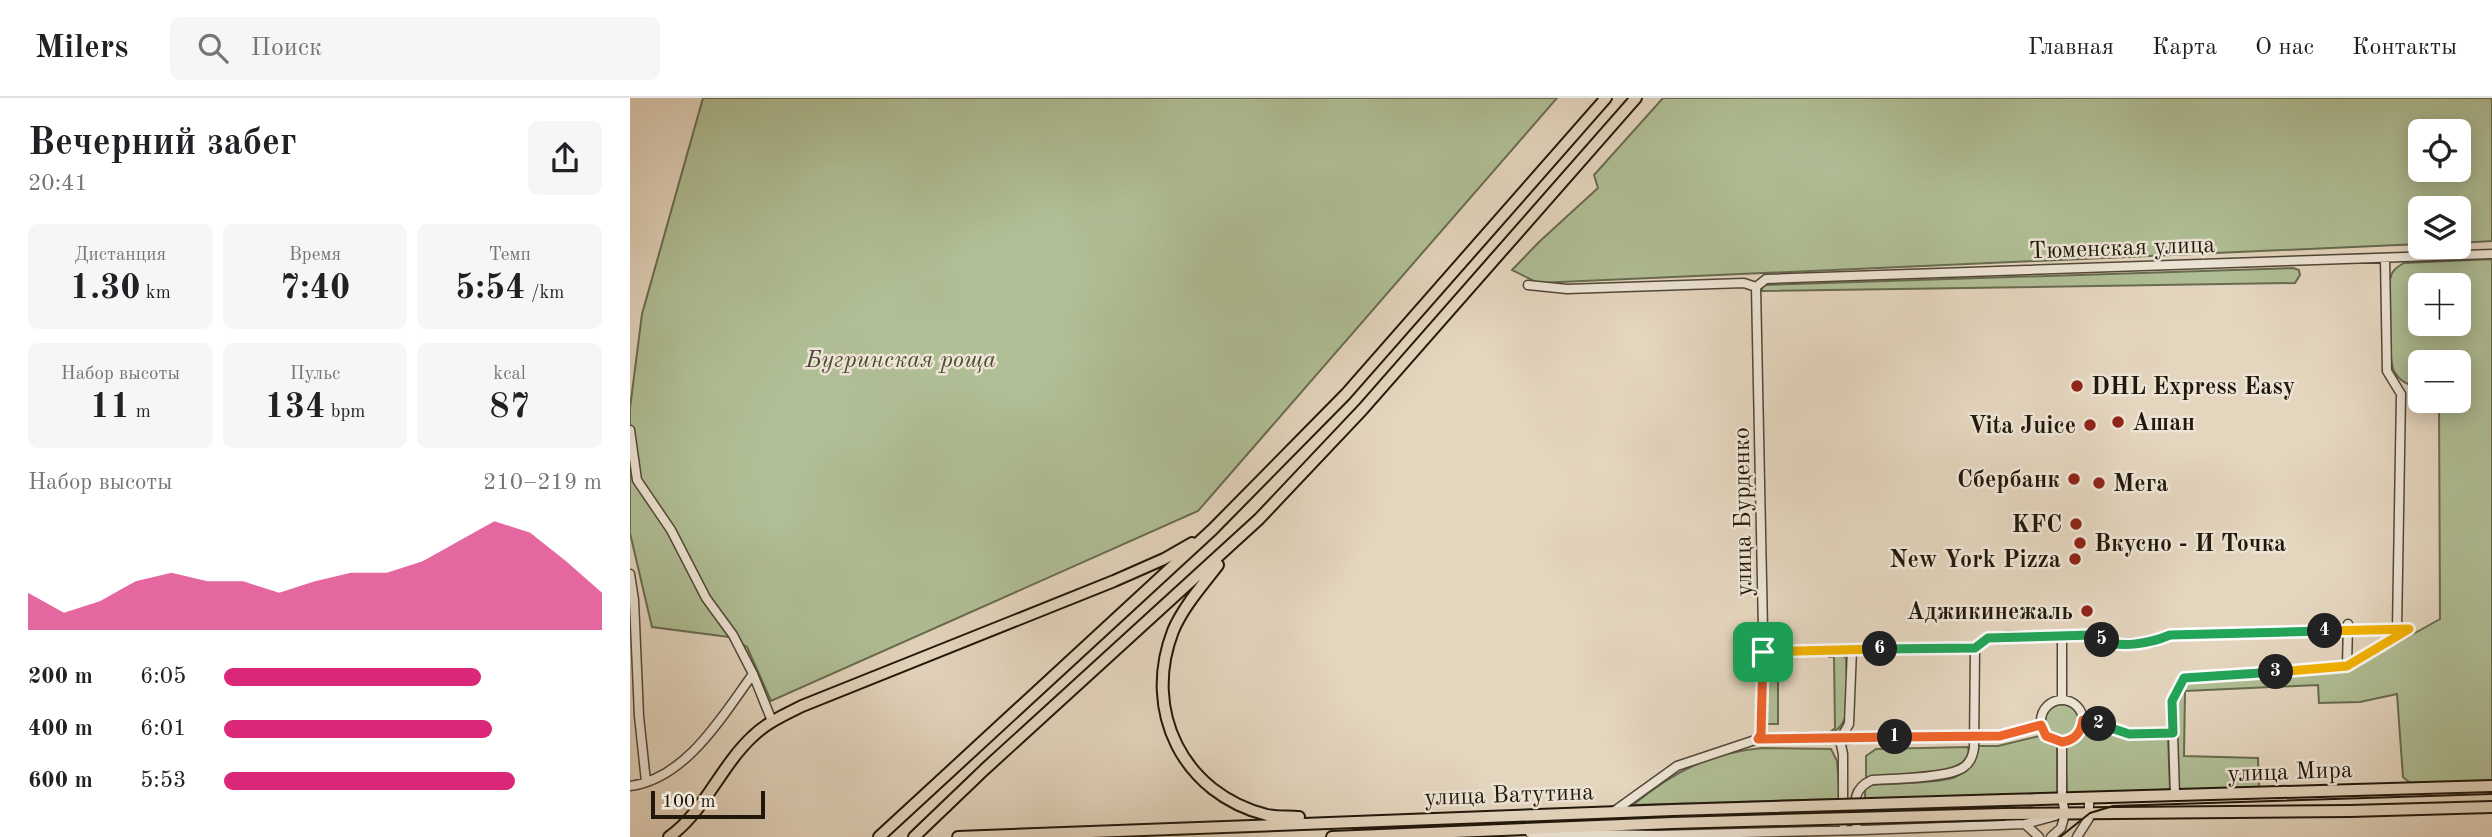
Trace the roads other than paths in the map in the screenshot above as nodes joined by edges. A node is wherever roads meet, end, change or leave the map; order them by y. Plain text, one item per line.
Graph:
1 (1606, 98) edge
2 (1636, 98) edge
3 (2492, 254) edge
4 (2385, 259) junction
5 (1528, 285) dead end
6 (1756, 287) junction
7 (630, 430) edge
8 (1212, 530) junction
9 (1237, 541) junction
10 (630, 574) edge
11 (2348, 627) junction
12 (2397, 629) junction
13 (2062, 636) junction
14 (1975, 648) junction
15 (1852, 649) junction
16 (1763, 652) junction
17 (2347, 666) junction
18 (753, 674) junction
19 (2062, 699) junction
20 (2083, 720) junction
21 (772, 721) junction
22 (2041, 725) junction
23 (2173, 733) junction
24 (1974, 738) junction
25 (1758, 739) junction
26 (1840, 740) junction
27 (2062, 742) junction
28 (646, 782) junction
29 (630, 786) edge
30 (2492, 786) edge
31 (2175, 795) junction
32 (2089, 798) junction
33 (2062, 799) junction
34 (2492, 807) edge
35 (1613, 812) junction
36 (2090, 813) junction
37 (2062, 814) junction
38 (1339, 822) junction
39 (2025, 824) junction
40 (1843, 830) junction
41 (1857, 830) junction
42 (1513, 831) junction
43 (670, 837) edge
44 (879, 837) edge
45 (914, 837) edge
46 (958, 837) edge
47 (1332, 837) edge
48 (2039, 837) edge
49 (2051, 837) edge
50 (2077, 837) edge

1 - 8 main road
2 - 9 main road
3 - 4 street, Тюменская улица
4 - 6 street, Тюменская улица
4 - 12 street
5 - 6 street, Тюменская улица
6 - 16 street, улица Бурденко
7 - 18 street
8 - 21 main road
8 - 44 main road
9 - 38 main road
9 - 45 main road
10 - 28 street
11 - 12 street
11 - 13 street
11 - 17 street
12 - 17 street
13 - 14 street
13 - 19 street
14 - 15 street
14 - 24 street
15 - 16 street
15 - 26 street
16 - 25 street, улица Бурденко
17 - 23 street
18 - 21 street
18 - 28 street
19 - 20 street
19 - 22 street
20 - 23 street
20 - 27 street
21 - 43 main road
22 - 24 street
22 - 27 street
23 - 31 street
24 - 26 street
24 - 41 street
25 - 26 street
25 - 35 street
26 - 40 street
27 - 33 street
28 - 29 street
30 - 31 main road, улица Мира
31 - 32 main road, улица Мира
32 - 33 main road, улица Мира
32 - 36 street
33 - 35 main road, улица Ватутина, bridge
33 - 37 street
34 - 36 main road, улица Мира
35 - 38 main road, улица Ватутина
36 - 37 main road, улица Ватутина
36 - 50 street
37 - 39 street
37 - 42 main road, улица Ватутина, bridge
37 - 49 street
38 - 46 main road, улица Ватутина
39 - 41 street
39 - 48 street
40 - 41 street
40 - 42 street
42 - 47 main road, улица Ватутина

